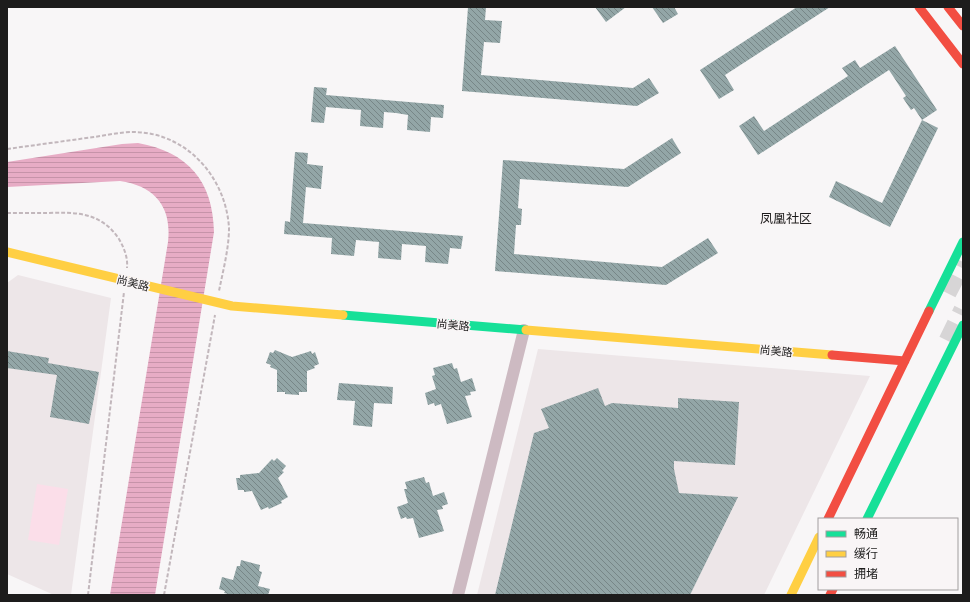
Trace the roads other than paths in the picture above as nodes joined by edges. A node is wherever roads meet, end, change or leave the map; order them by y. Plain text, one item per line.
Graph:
1 (918, 7) edge
2 (948, 7) edge
3 (963, 26) edge
4 (963, 64) edge
5 (963, 242) edge
6 (7, 252) edge
7 (963, 325) edge
8 (524, 330) junction
9 (905, 361) junction
10 (828, 518) edge
11 (867, 518) edge
12 (818, 539) edge
13 (458, 595) edge
14 (791, 595) edge

1 - 4 street
2 - 3 street
5 - 9 street
6 - 8 street, 尚美路
7 - 11 street
8 - 9 street, 尚美路
8 - 13 street
9 - 10 street
12 - 14 street

